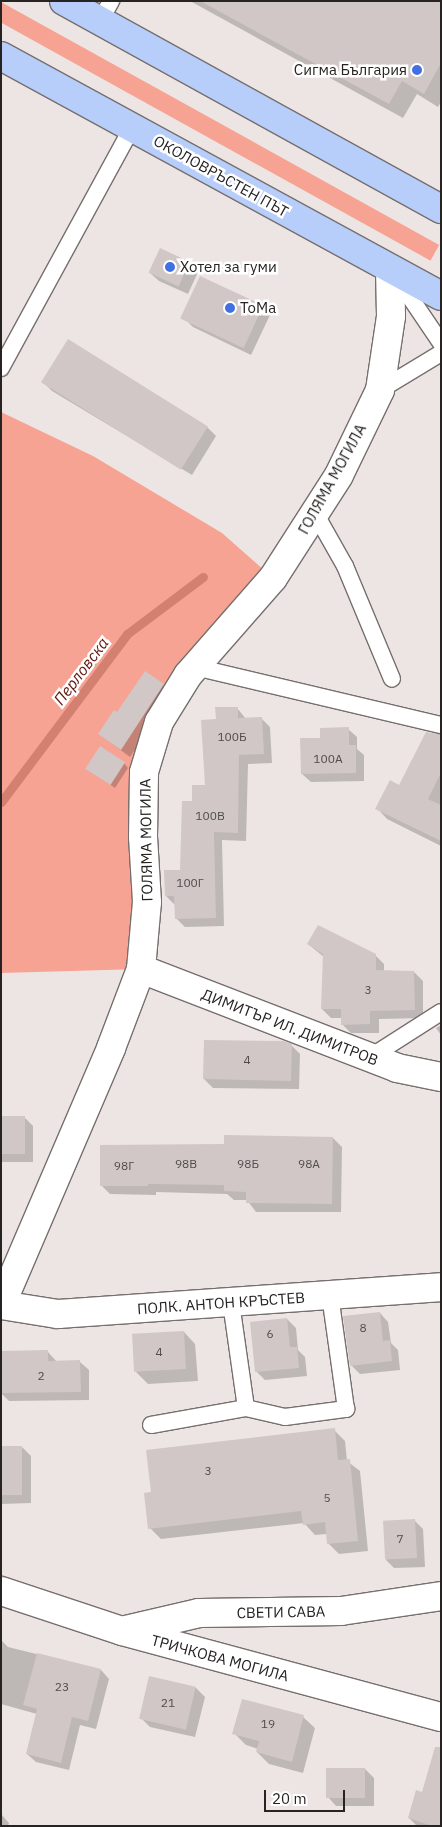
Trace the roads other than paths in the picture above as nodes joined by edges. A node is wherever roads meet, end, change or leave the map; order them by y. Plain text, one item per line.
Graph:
1 (64, 1) edge
2 (105, 11) edge
3 (1, 56) edge
4 (132, 128) junction
5 (441, 209) edge
6 (390, 269) junction
7 (441, 296) edge
8 (441, 343) edge
9 (441, 353) edge
10 (1, 368) edge
11 (380, 390) junction
12 (315, 513) junction
13 (195, 667) junction
14 (392, 679) dead end
15 (441, 724) edge
16 (141, 969) junction
17 (441, 1012) edge
18 (369, 1058) junction
19 (441, 1076) edge
20 (441, 1287) edge
21 (330, 1295) junction
22 (231, 1302) junction
23 (1, 1305) edge
24 (246, 1408) junction
25 (152, 1425) dead end
26 (1, 1592) edge
27 (441, 1596) edge
28 (122, 1631) junction
29 (441, 1717) edge

1 - 2 highway
2 - 5 highway
3 - 4 highway, ОКОЛОВРЪСТЕН ПЪТ
4 - 6 highway, ОКОЛОВРЪСТЕН ПЪТ
4 - 10 lane
6 - 7 highway, ОКОЛОВРЪСТЕН ПЪТ
6 - 8 lane
6 - 11 street, ГОЛЯМА МОГИЛА
9 - 11 lane
11 - 12 street, ГОЛЯМА МОГИЛА
12 - 13 street, ГОЛЯМА МОГИЛА
12 - 14 lane
13 - 15 lane
13 - 16 street, ГОЛЯМА МОГИЛА
16 - 18 street, ДИМИТЪР ИЛ. ДИМИТРОВ
16 - 23 street, ГОЛЯМА МОГИЛА
17 - 18 lane
18 - 19 street, ДИМИТЪР ИЛ. ДИМИТРОВ
20 - 21 street, ПОЛК. АНТОН КРЪСТЕВ
21 - 22 street, ПОЛК. АНТОН КРЪСТЕВ
21 - 24 lane
22 - 23 street, ПОЛК. АНТОН КРЪСТЕВ
22 - 24 lane
24 - 25 lane
26 - 28 street, ТРИЧКОВА МОГИЛА
27 - 28 street, СВЕТИ САВА
28 - 29 street, ТРИЧКОВА МОГИЛА

